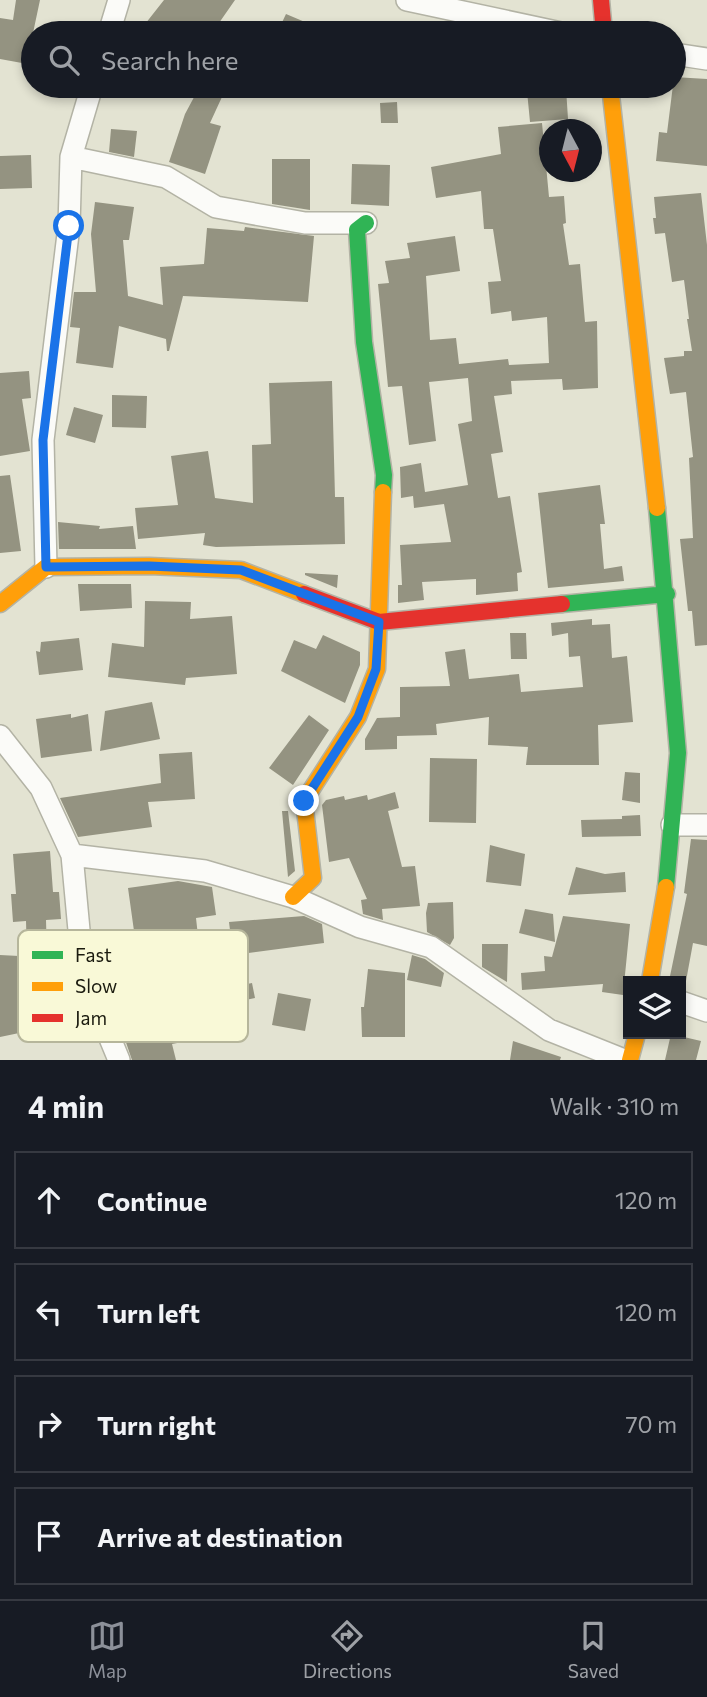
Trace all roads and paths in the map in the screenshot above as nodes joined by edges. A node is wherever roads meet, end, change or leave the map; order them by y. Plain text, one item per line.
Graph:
1 (119, 0) edge
2 (407, 0) edge
3 (601, 0) edge
4 (112, 21) edge
5 (505, 21) edge
6 (603, 21) edge
7 (686, 56) edge
8 (707, 59) edge
9 (88, 98) edge
10 (611, 98) edge
11 (71, 157) junction
12 (366, 223) joint
13 (46, 567) junction
14 (667, 594) junction
15 (0, 604) edge
16 (379, 622) junction
17 (0, 736) edge
18 (672, 825) junction
19 (707, 825) edge
20 (72, 855) junction
21 (293, 897) junction
22 (79, 930) edge
23 (651, 976) edge
24 (686, 1004) edge
25 (707, 1011) edge
26 (636, 1039) edge
27 (112, 1042) edge
28 (119, 1060) edge
29 (624, 1060) edge
30 (630, 1060) edge

1 - 4 street
2 - 5 street
3 - 6 street
7 - 8 street
9 - 11 street
10 - 14 street
11 - 12 street
11 - 13 street
12 - 16 street
13 - 15 street
13 - 16 street
14 - 16 street
14 - 18 street
16 - 21 street
17 - 20 street
18 - 19 street
18 - 23 street
20 - 21 street
20 - 22 street
21 - 29 street
24 - 25 street
26 - 30 street
27 - 28 street

